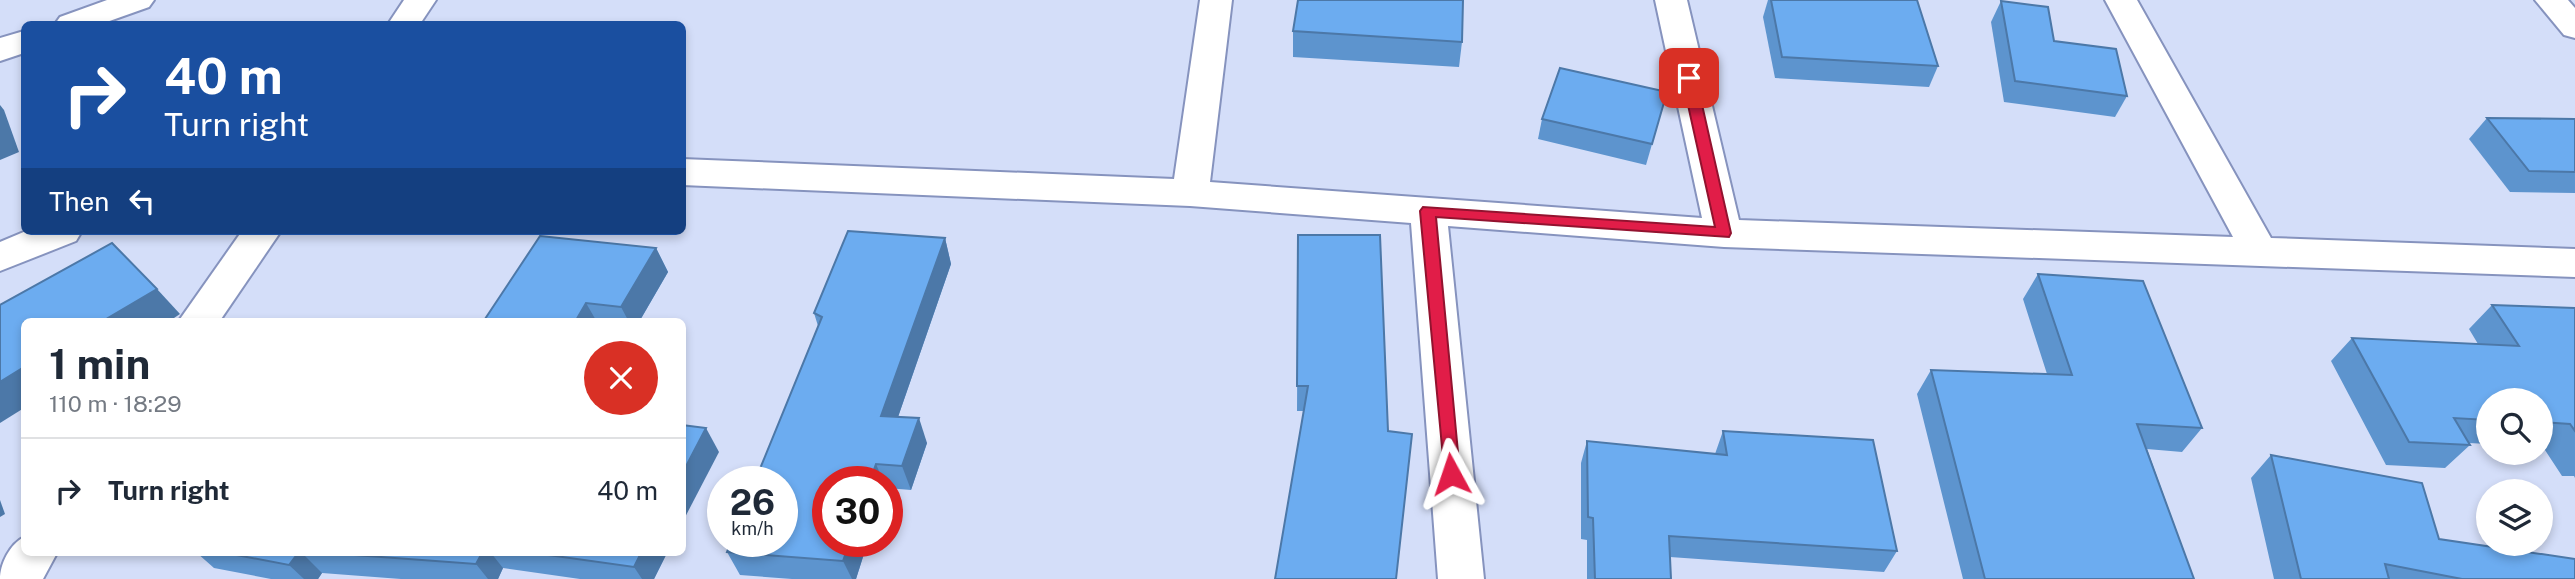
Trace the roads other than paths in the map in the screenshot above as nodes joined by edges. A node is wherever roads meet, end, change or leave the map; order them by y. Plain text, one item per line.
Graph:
1 (138, 0) edge
2 (420, 0) edge
3 (1216, 0) edge
4 (1671, 0) edge
5 (2121, 0) edge
6 (2551, 0) edge
7 (79, 21) edge
8 (406, 21) edge
9 (2575, 28) edge
10 (21, 42) edge
11 (0, 50) edge
12 (686, 172) edge
13 (1190, 193) junction
14 (1428, 211) junction
15 (1724, 233) junction
16 (53, 235) edge
17 (259, 235) edge
18 (2259, 251) junction
19 (0, 257) edge
20 (2575, 262) edge
21 (201, 318) edge
22 (33, 556) edge
23 (17, 579) edge
24 (1461, 579) edge

1 - 7 street
2 - 8 street
3 - 13 street
4 - 15 street
5 - 18 street
6 - 9 street
10 - 11 street
12 - 13 street
13 - 14 street
14 - 15 street
14 - 24 street
15 - 18 street
16 - 19 street
17 - 21 street
18 - 20 street
22 - 23 street

